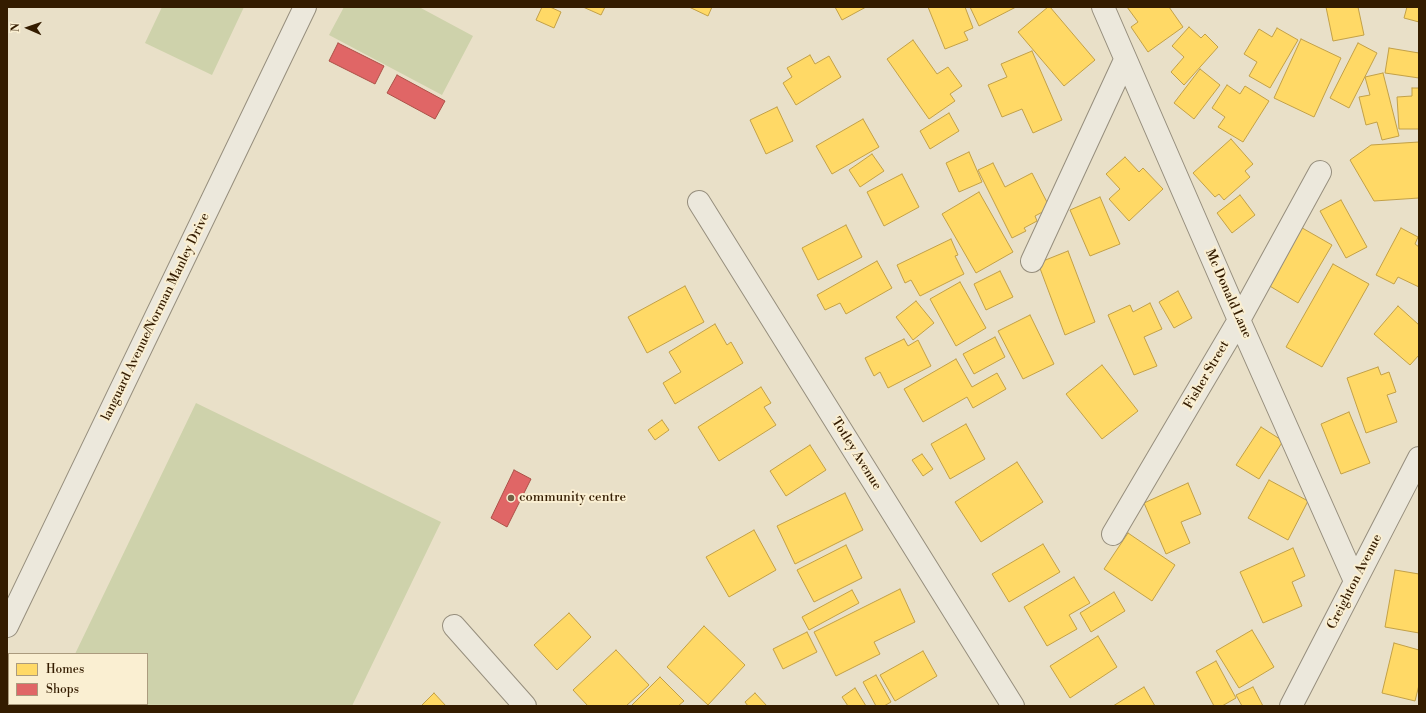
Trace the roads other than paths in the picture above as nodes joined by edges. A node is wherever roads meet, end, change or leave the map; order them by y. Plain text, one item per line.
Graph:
1 (305, 7) edge
2 (1103, 7) edge
3 (1125, 60) junction
4 (1320, 172) dead end
5 (699, 202) dead end
6 (1032, 261) dead end
7 (1239, 320) junction
8 (1419, 458) edge
9 (1113, 534) dead end
10 (1355, 581) junction
11 (7, 626) edge
12 (454, 626) dead end
13 (525, 706) edge
14 (1013, 706) edge
15 (1292, 706) edge

1 - 11 street, languard Avenue/Norman Manley Drive
2 - 3 street, Mc Donald Lane
3 - 6 street
3 - 7 street, Mc Donald Lane
4 - 7 street, Fisher Street
5 - 14 street, Totley Avenue
7 - 9 street, Fisher Street
7 - 10 street, Mc Donald Lane
8 - 10 street, Creighton Avenue
10 - 15 street, Creighton Avenue
12 - 13 street

